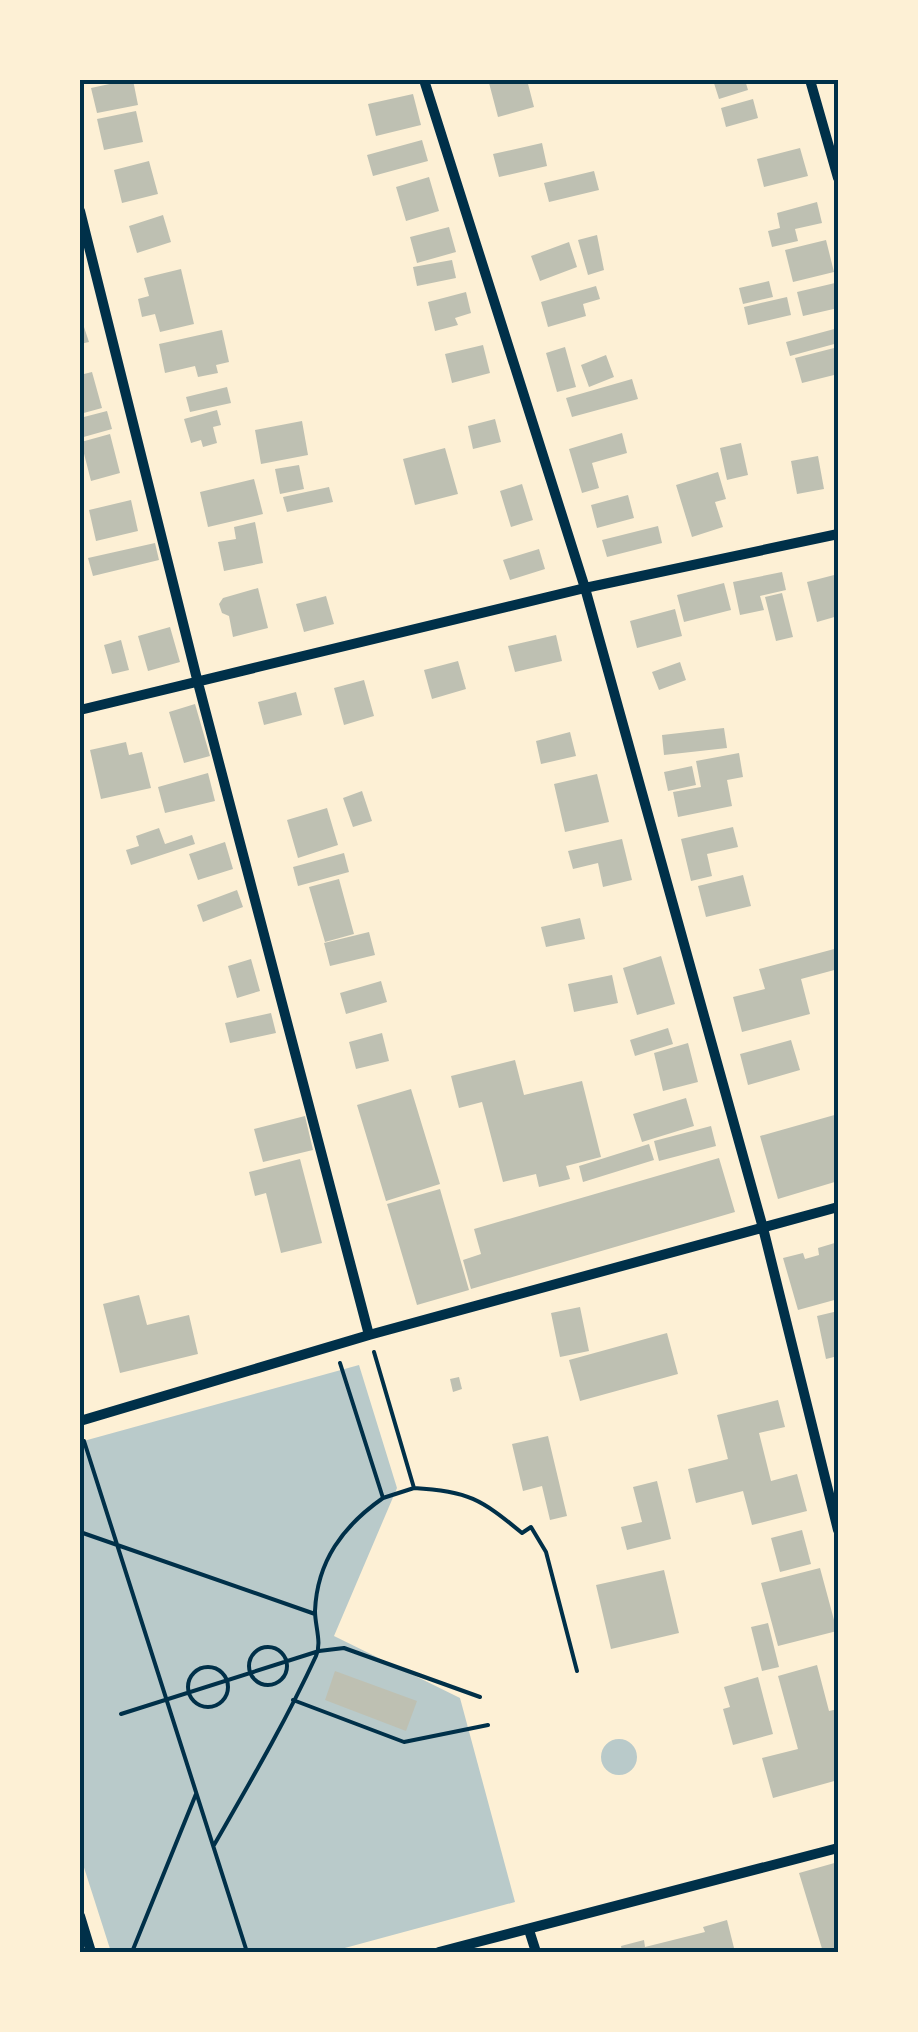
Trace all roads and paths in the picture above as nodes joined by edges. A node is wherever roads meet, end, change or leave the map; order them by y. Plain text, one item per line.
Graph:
1 (424, 80) edge
2 (810, 80) edge
3 (838, 178) edge
4 (80, 210) edge
5 (838, 534) edge
6 (585, 588) junction
7 (197, 679) junction
8 (80, 710) edge
9 (838, 1207) edge
10 (763, 1228) junction
11 (369, 1336) junction
12 (335, 1346) junction
13 (80, 1421) edge
14 (84, 1440) dead end
15 (414, 1488) junction
16 (382, 1498) junction
17 (838, 1530) edge
18 (80, 1532) edge
19 (117, 1546) junction
20 (315, 1614) junction
21 (319, 1651) junction
22 (287, 1662) junction
23 (577, 1671) dead end
24 (250, 1674) junction
25 (228, 1681) junction
26 (188, 1694) junction
27 (480, 1697) dead end
28 (293, 1700) junction
29 (167, 1701) junction
30 (122, 1714) dead end
31 (488, 1725) dead end
32 (196, 1792) junction
33 (214, 1845) junction
34 (838, 1848) edge
35 (80, 1916) edge
36 (529, 1930) junction
37 (91, 1952) edge
38 (132, 1952) edge
39 (247, 1952) edge
40 (440, 1952) edge
41 (536, 1952) edge

1 - 6 street
2 - 3 street
4 - 7 street
5 - 6 street
6 - 7 street
6 - 10 street
7 - 8 street
7 - 11 street
9 - 10 street
10 - 11 street
10 - 17 street
11 - 12 street
11 - 15 path
12 - 13 street
12 - 16 path
14 - 19 path
15 - 16 path
15 - 23 path
16 - 20 path
18 - 19 path
19 - 20 path
19 - 29 path
20 - 21 path
21 - 22 path
21 - 27 path
21 - 28 path
22 - 24 path
22 - 24 path
22 - 24 path
24 - 25 path
25 - 26 path
25 - 26 path
25 - 26 path
26 - 29 path
28 - 31 path
28 - 33 path
29 - 30 path
29 - 32 path
32 - 33 path
32 - 38 path
33 - 39 path
34 - 36 street
35 - 37 street
36 - 40 street
36 - 41 street

